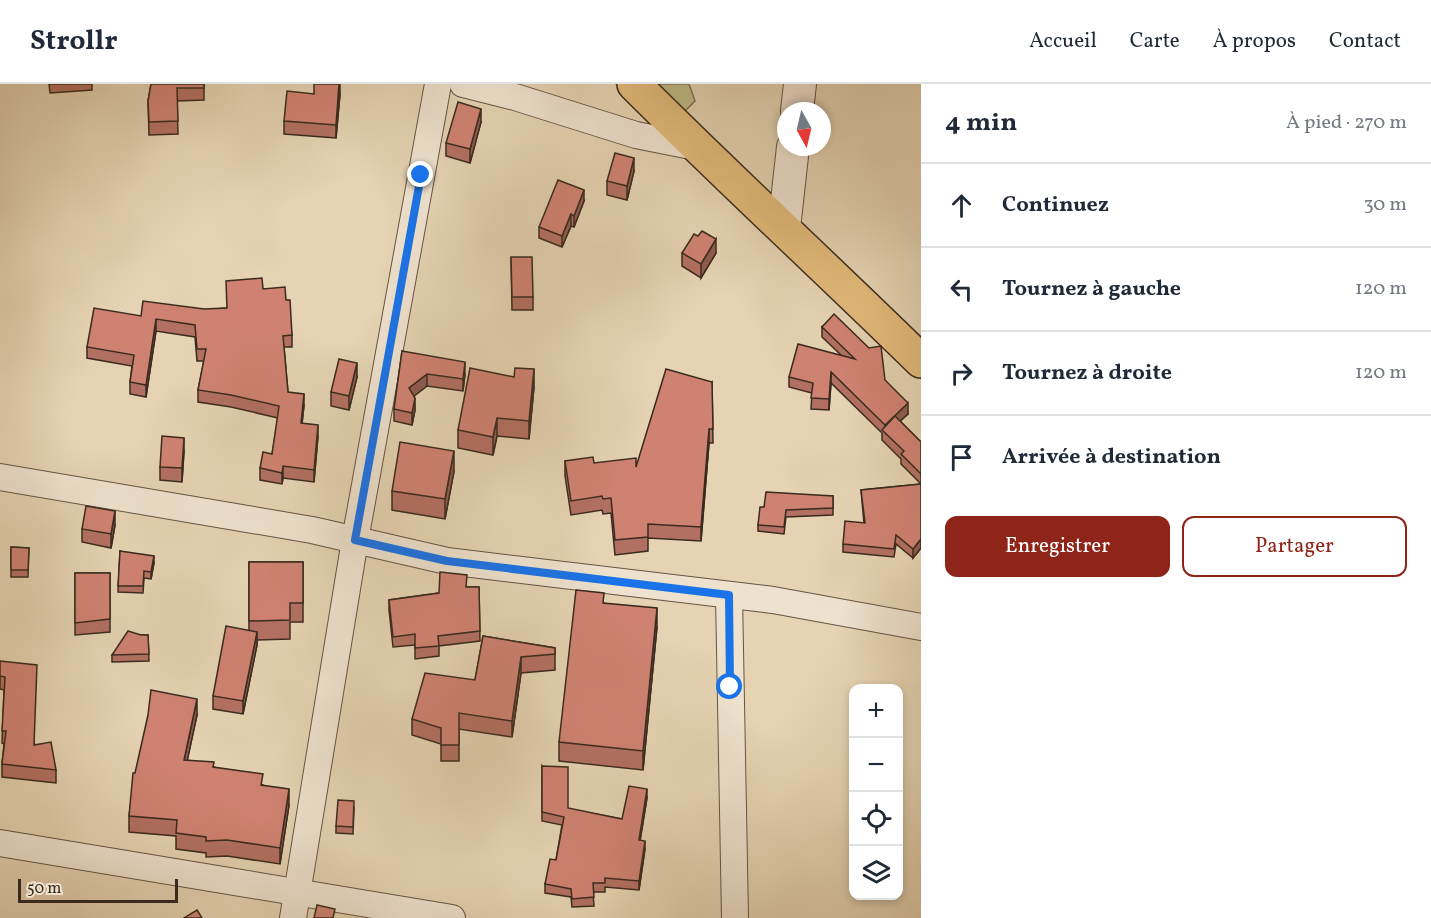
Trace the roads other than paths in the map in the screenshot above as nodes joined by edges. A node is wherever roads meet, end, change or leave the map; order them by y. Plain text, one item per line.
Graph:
1 (438, 84) edge
2 (464, 84) edge
3 (634, 84) edge
4 (800, 84) edge
5 (798, 102) edge
6 (696, 147) junction
7 (792, 156) edge
8 (784, 228) junction
9 (921, 361) edge
10 (0, 477) edge
11 (355, 540) junction
12 (729, 595) junction
13 (921, 627) edge
14 (0, 843) edge
15 (297, 893) junction
16 (293, 918) edge
17 (452, 918) edge
18 (735, 918) edge

1 - 11 street
2 - 6 street
3 - 6 highway
4 - 5 street
6 - 8 highway
7 - 8 street
8 - 9 highway
10 - 11 street
11 - 12 street
11 - 15 street
12 - 13 street
12 - 18 street
14 - 15 street
15 - 16 street
15 - 17 street

